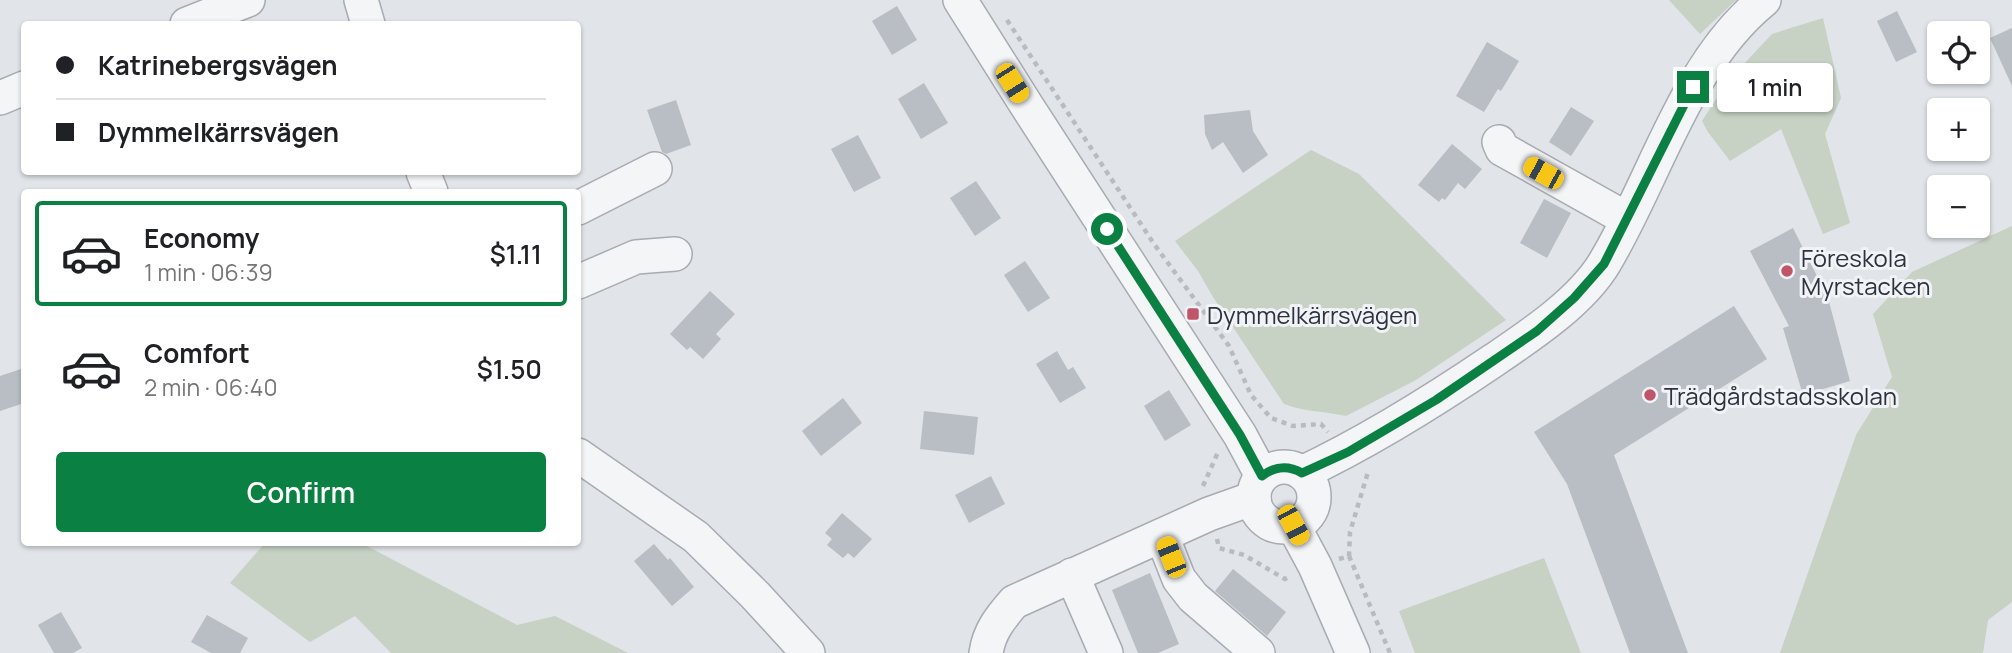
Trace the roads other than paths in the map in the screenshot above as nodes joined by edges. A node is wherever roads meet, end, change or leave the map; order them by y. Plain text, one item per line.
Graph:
1 (248, 0) edge
2 (361, 0) edge
3 (960, 0) edge
4 (1764, 0) edge
5 (195, 21) edge
6 (367, 21) edge
7 (21, 89) edge
8 (0, 97) edge
9 (1499, 142) dead end
10 (655, 169) dead end
11 (581, 206) edge
12 (1627, 219) junction
13 (675, 254) dead end
14 (581, 281) edge
15 (581, 457) edge
16 (1302, 473) junction
17 (1258, 487) junction
18 (1293, 525) junction
19 (1162, 536) junction
20 (1072, 575) junction
21 (808, 653) edge
22 (986, 653) edge
23 (1106, 653) edge
24 (1258, 653) edge
25 (1353, 653) edge

1 - 5 street
2 - 6 street
3 - 17 street
4 - 12 street
7 - 8 street
9 - 12 street
10 - 11 street
12 - 16 street
13 - 14 street
15 - 21 street
16 - 17 street
16 - 18 street
17 - 18 street
17 - 19 street
18 - 25 street
19 - 20 street
19 - 24 street
20 - 22 street
20 - 23 street

